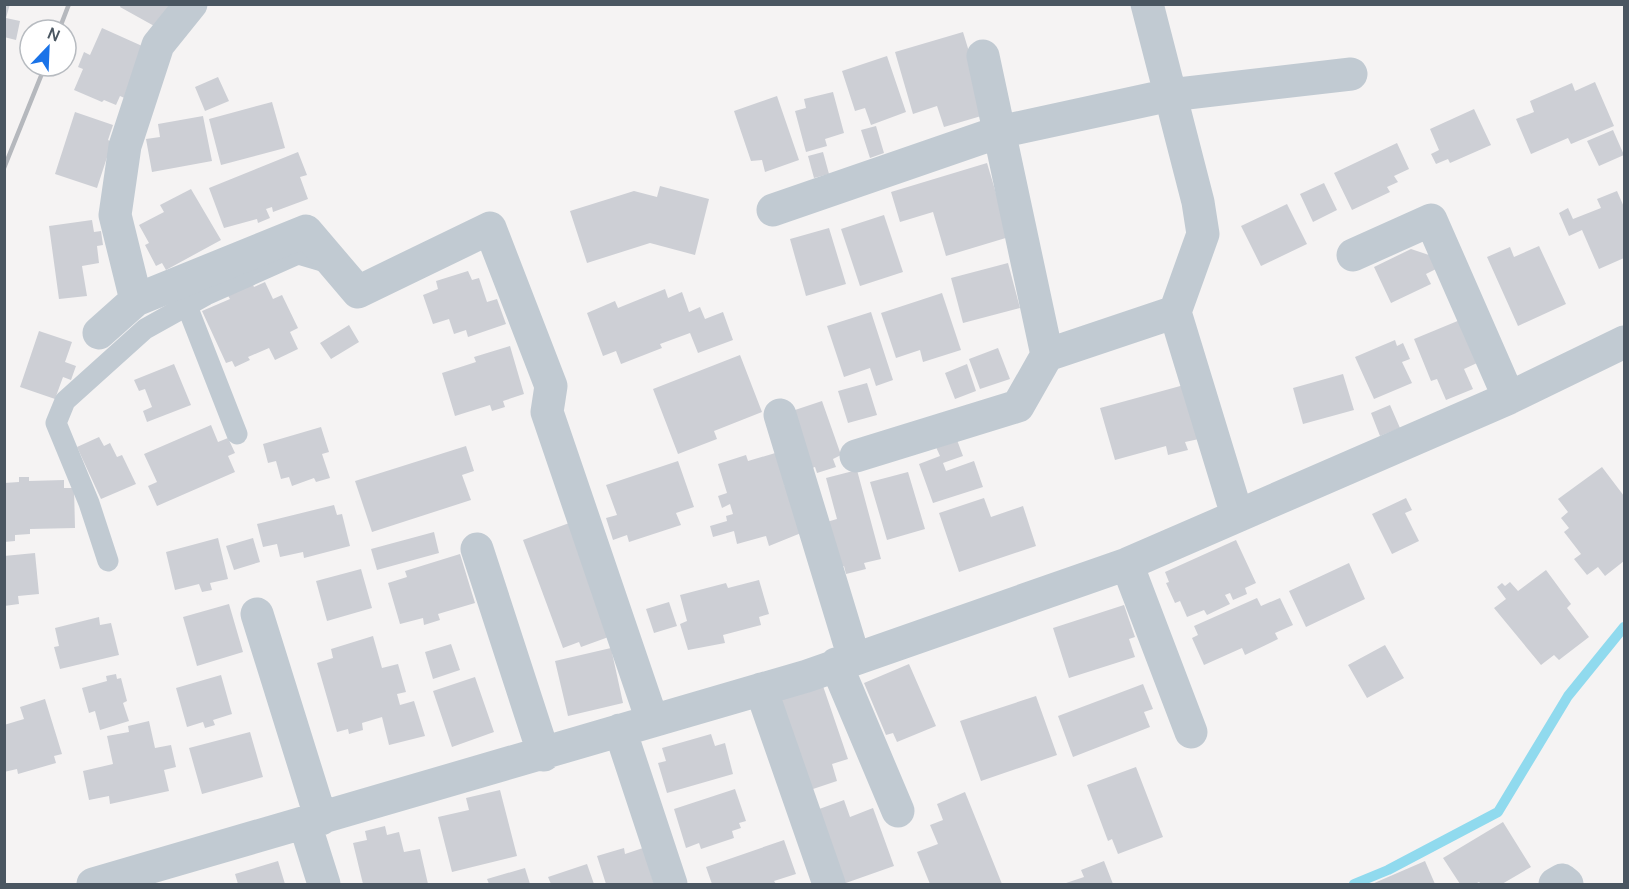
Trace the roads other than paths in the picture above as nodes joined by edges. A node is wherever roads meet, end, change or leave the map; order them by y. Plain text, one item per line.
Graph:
1 (191, 4) edge
2 (1146, 4) edge
3 (983, 56) dead end
4 (1351, 74) dead end
5 (1170, 95) junction
6 (999, 132) junction
7 (773, 210) dead end
8 (1353, 255) dead end
9 (336, 266) junction
10 (136, 300) junction
11 (187, 306) junction
12 (1175, 312) junction
13 (99, 333) dead end
14 (1624, 342) edge
15 (1047, 355) junction
16 (1509, 398) junction
17 (780, 415) dead end
18 (237, 434) dead end
19 (856, 456) dead end
20 (1238, 516) junction
21 (477, 549) dead end
22 (108, 561) dead end
23 (1126, 564) junction
24 (257, 614) dead end
25 (845, 661) junction
26 (761, 689) junction
27 (652, 720) junction
28 (620, 730) junction
29 (1191, 732) dead end
30 (544, 755) junction
31 (898, 811) dead end
32 (313, 821) junction
33 (95, 884) edge
34 (324, 885) edge
35 (671, 885) edge
36 (829, 885) edge
37 (1556, 885) edge
38 (1567, 885) edge

1 - 10 street
2 - 5 street
3 - 6 street
4 - 5 street
5 - 6 street
5 - 12 street
6 - 7 street
6 - 15 street
8 - 16 street
9 - 10 street
9 - 11 lane
9 - 27 street
10 - 13 street
11 - 18 lane
11 - 22 lane
12 - 15 street
12 - 20 street
14 - 16 street
15 - 19 street
16 - 20 street
17 - 25 street
20 - 23 street
21 - 30 street
23 - 25 street
23 - 29 street
24 - 32 street
25 - 26 street
25 - 31 street
26 - 27 street
26 - 36 street
27 - 28 street
28 - 30 street
28 - 35 street
30 - 32 street
32 - 33 street
32 - 34 street
37 - 38 street

